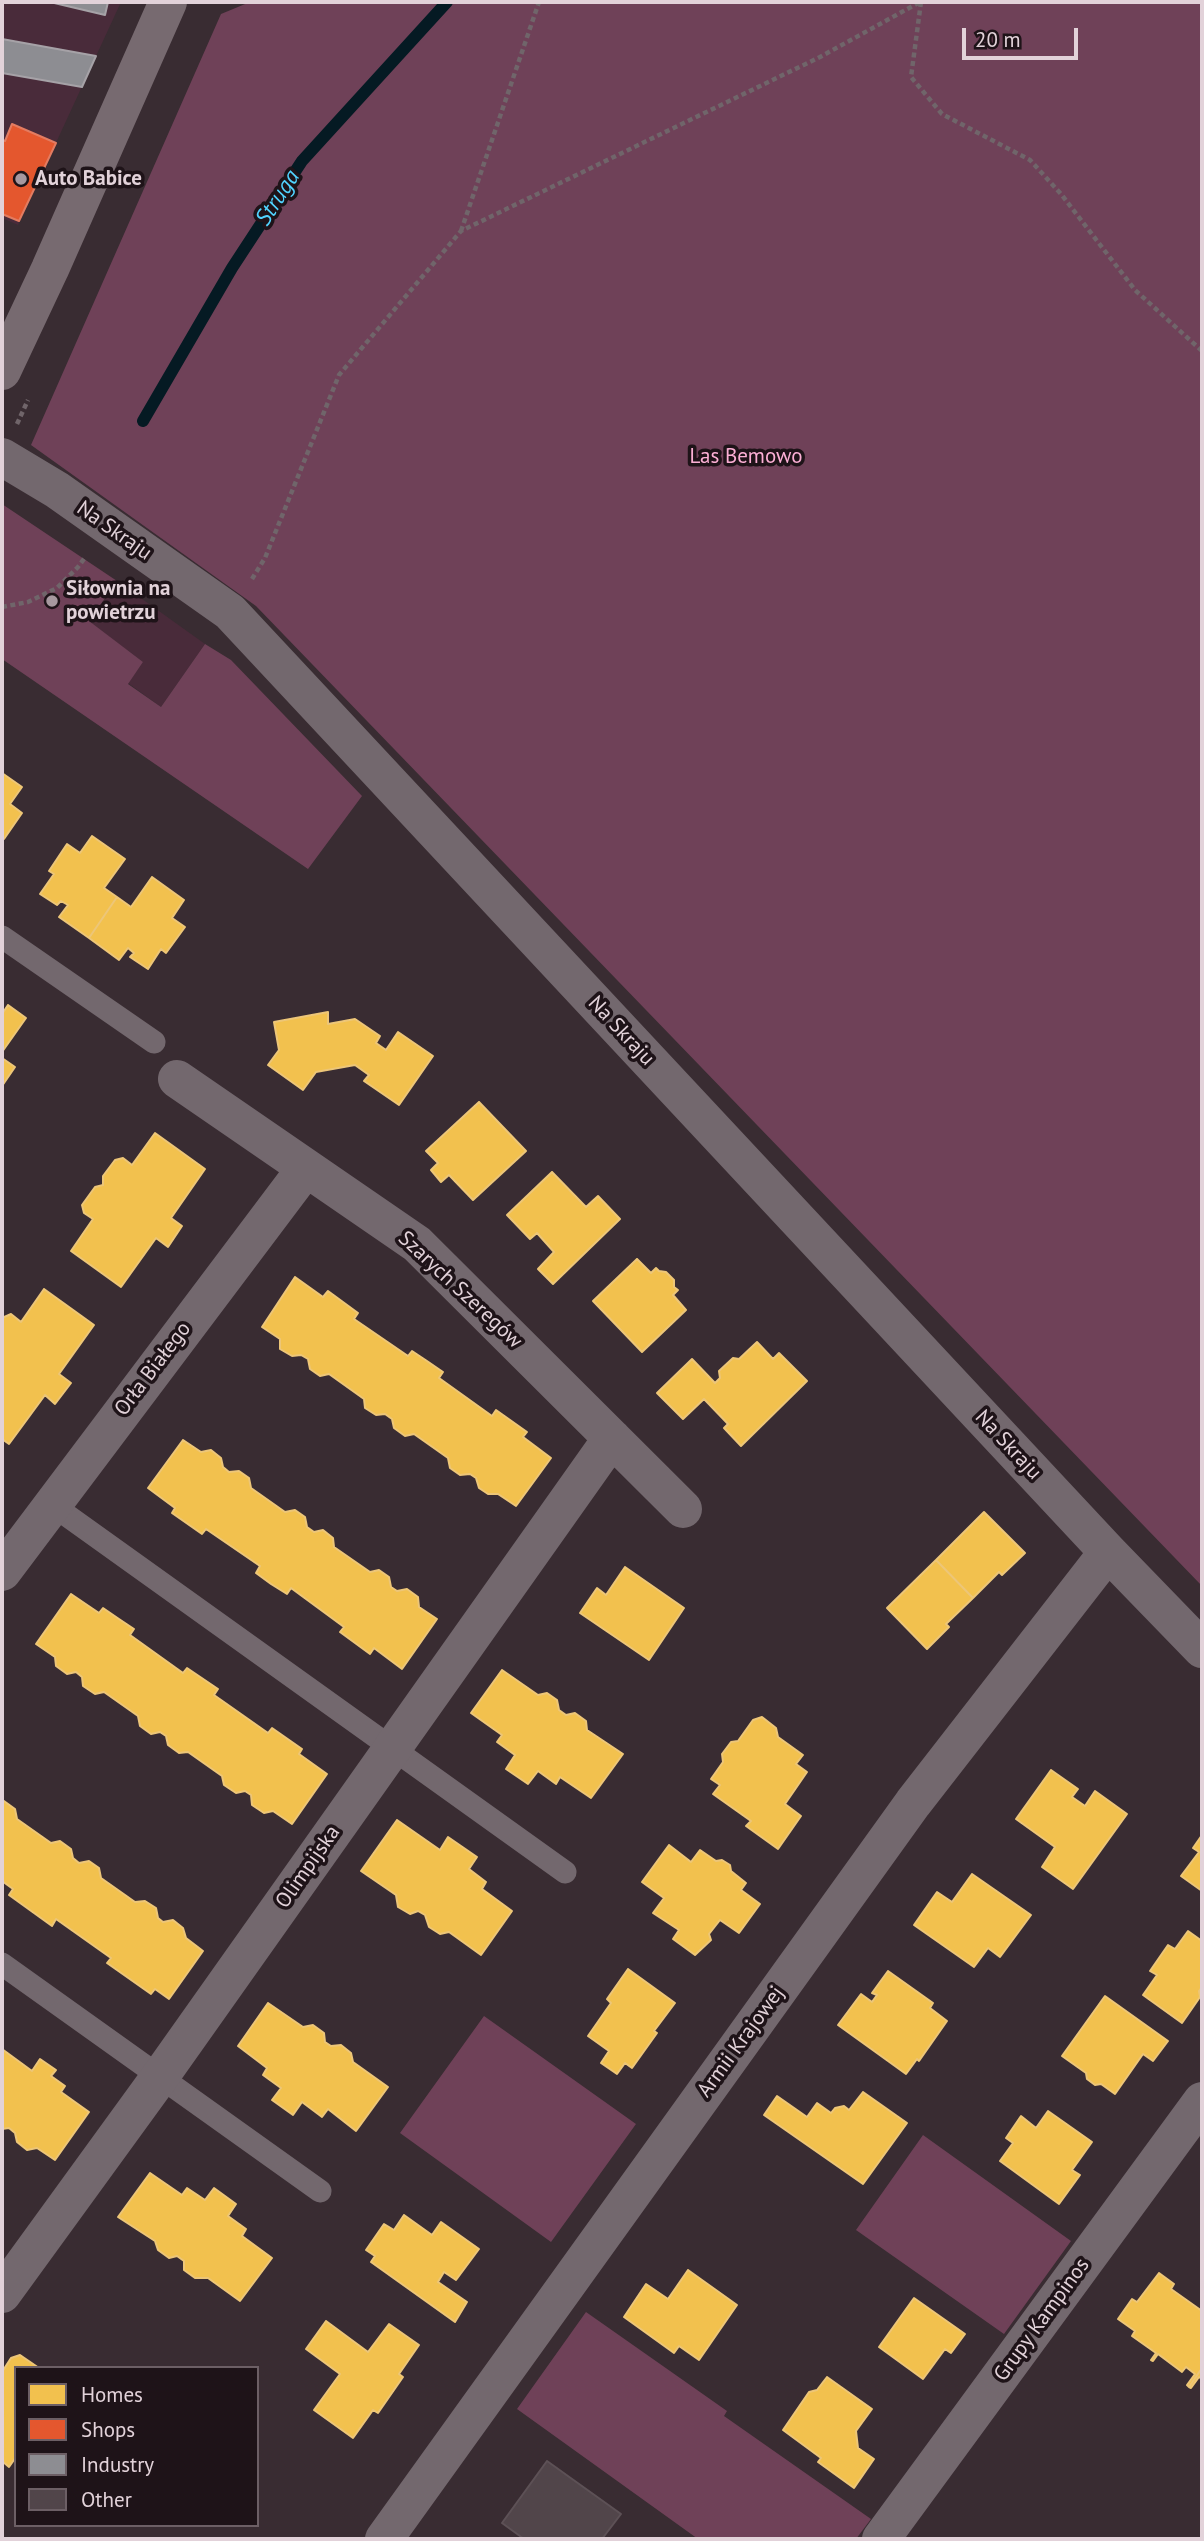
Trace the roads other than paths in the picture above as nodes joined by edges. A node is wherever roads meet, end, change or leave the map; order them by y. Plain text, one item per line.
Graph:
1 (168, 2) edge
2 (2, 371) edge
3 (2, 457) edge
4 (2, 937) edge
5 (154, 1042) dead end
6 (177, 1079) dead end
7 (306, 1168) junction
8 (612, 1438) junction
9 (51, 1504) junction
10 (683, 1508) dead end
11 (1108, 1552) junction
12 (2, 1572) edge
13 (1202, 1649) edge
14 (392, 1747) junction
15 (565, 1872) dead end
16 (2, 1964) edge
17 (159, 2078) junction
18 (1202, 2101) edge
19 (320, 2191) dead end
20 (6, 2277) edge
21 (384, 2539) edge
22 (881, 2539) edge

1 - 2 street
3 - 11 street, Na Skraju
4 - 5 lane
6 - 7 street, Szarych Szeregów
7 - 8 street, Szarych Szeregów
7 - 9 street, Orła Białego
8 - 10 street, Szarych Szeregów
8 - 14 street, Olimpijska
9 - 12 street, Orła Białego
9 - 14 lane
11 - 13 street, Na Skraju
11 - 21 street, Armii Krajowej
14 - 15 lane
14 - 17 street, Olimpijska
16 - 17 lane
17 - 19 lane
17 - 20 street, Olimpijska
18 - 22 street, Grupy Kampinos

